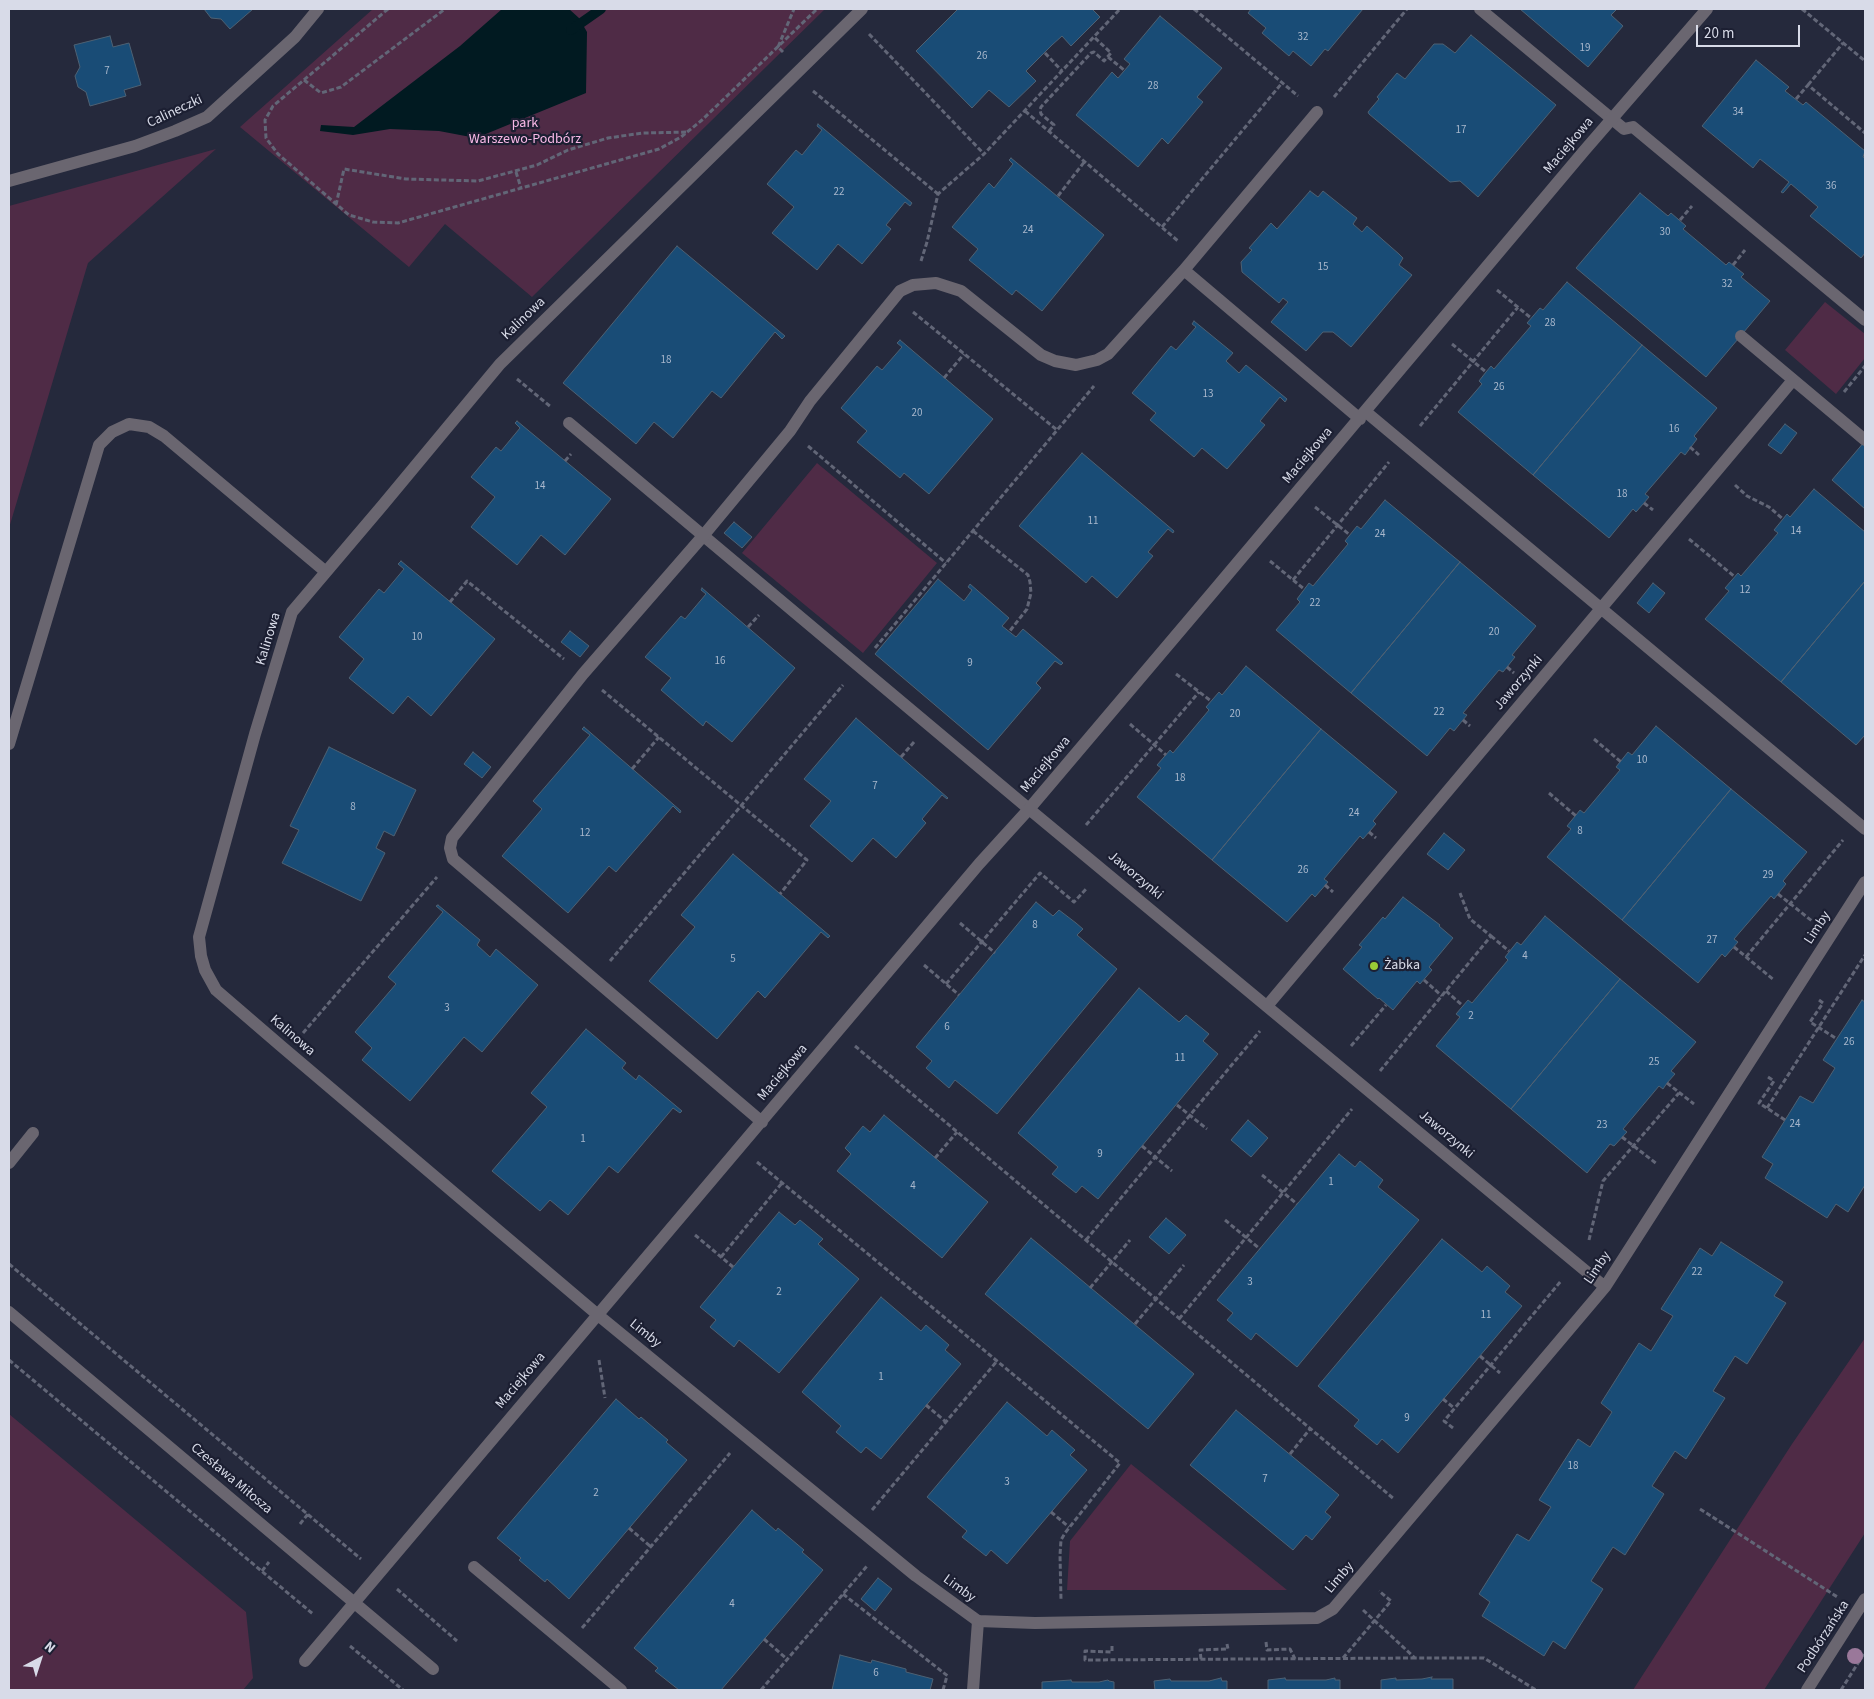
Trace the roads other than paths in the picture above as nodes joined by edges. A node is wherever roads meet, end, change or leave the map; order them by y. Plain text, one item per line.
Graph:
1 (318, 9) edge
2 (862, 9) edge
3 (1480, 9) edge
4 (1707, 9) edge
5 (1317, 112) road end
6 (1612, 118) junction
7 (9, 181) edge
8 (1184, 270) junction
9 (1865, 320) edge
10 (1741, 336) dead end
11 (1794, 380) junction
12 (1363, 415) junction
13 (570, 423) dead end
14 (1865, 440) edge
15 (703, 536) junction
16 (326, 572) junction
17 (1601, 610) junction
18 (9, 744) edge
19 (1030, 809) junction
20 (1861, 826) edge
21 (1865, 882) edge
22 (1267, 1006) junction
23 (762, 1122) junction
24 (33, 1134) dead end
25 (9, 1163) edge
26 (1606, 1287) junction
27 (9, 1312) edge
28 (598, 1315) junction
29 (474, 1567) dead end
30 (1865, 1599) edge
31 (354, 1602) junction
32 (978, 1620) junction
33 (305, 1661) dead end
34 (433, 1669) dead end
35 (621, 1690) edge
36 (972, 1690) edge
37 (1807, 1690) edge

1 - 7 street, Calineczki
2 - 16 street, Kalinowa
3 - 6 street
4 - 6 street, Maciejkowa
5 - 8 street
6 - 9 street
6 - 12 street, Maciejkowa
8 - 12 street
8 - 15 street
10 - 11 street
11 - 14 street
11 - 17 street, Jaworzynki
12 - 17 street
12 - 19 street, Maciejkowa
13 - 15 street, Jaworzynki
15 - 19 street, Jaworzynki
15 - 23 street
16 - 18 street
16 - 28 street, Kalinowa
17 - 20 street
17 - 22 street, Jaworzynki
19 - 22 street, Jaworzynki
19 - 23 street, Maciejkowa
21 - 26 street, Limby
22 - 26 street, Jaworzynki
23 - 28 street, Maciejkowa
24 - 25 street
26 - 32 street, Limby
27 - 31 street, Czesława Miłosza
28 - 31 street, Maciejkowa
28 - 32 street, Limby
29 - 35 street
30 - 37 street, Podbórzańska
31 - 33 street, Maciejkowa
31 - 34 street, Czesława Miłosza
32 - 36 street

